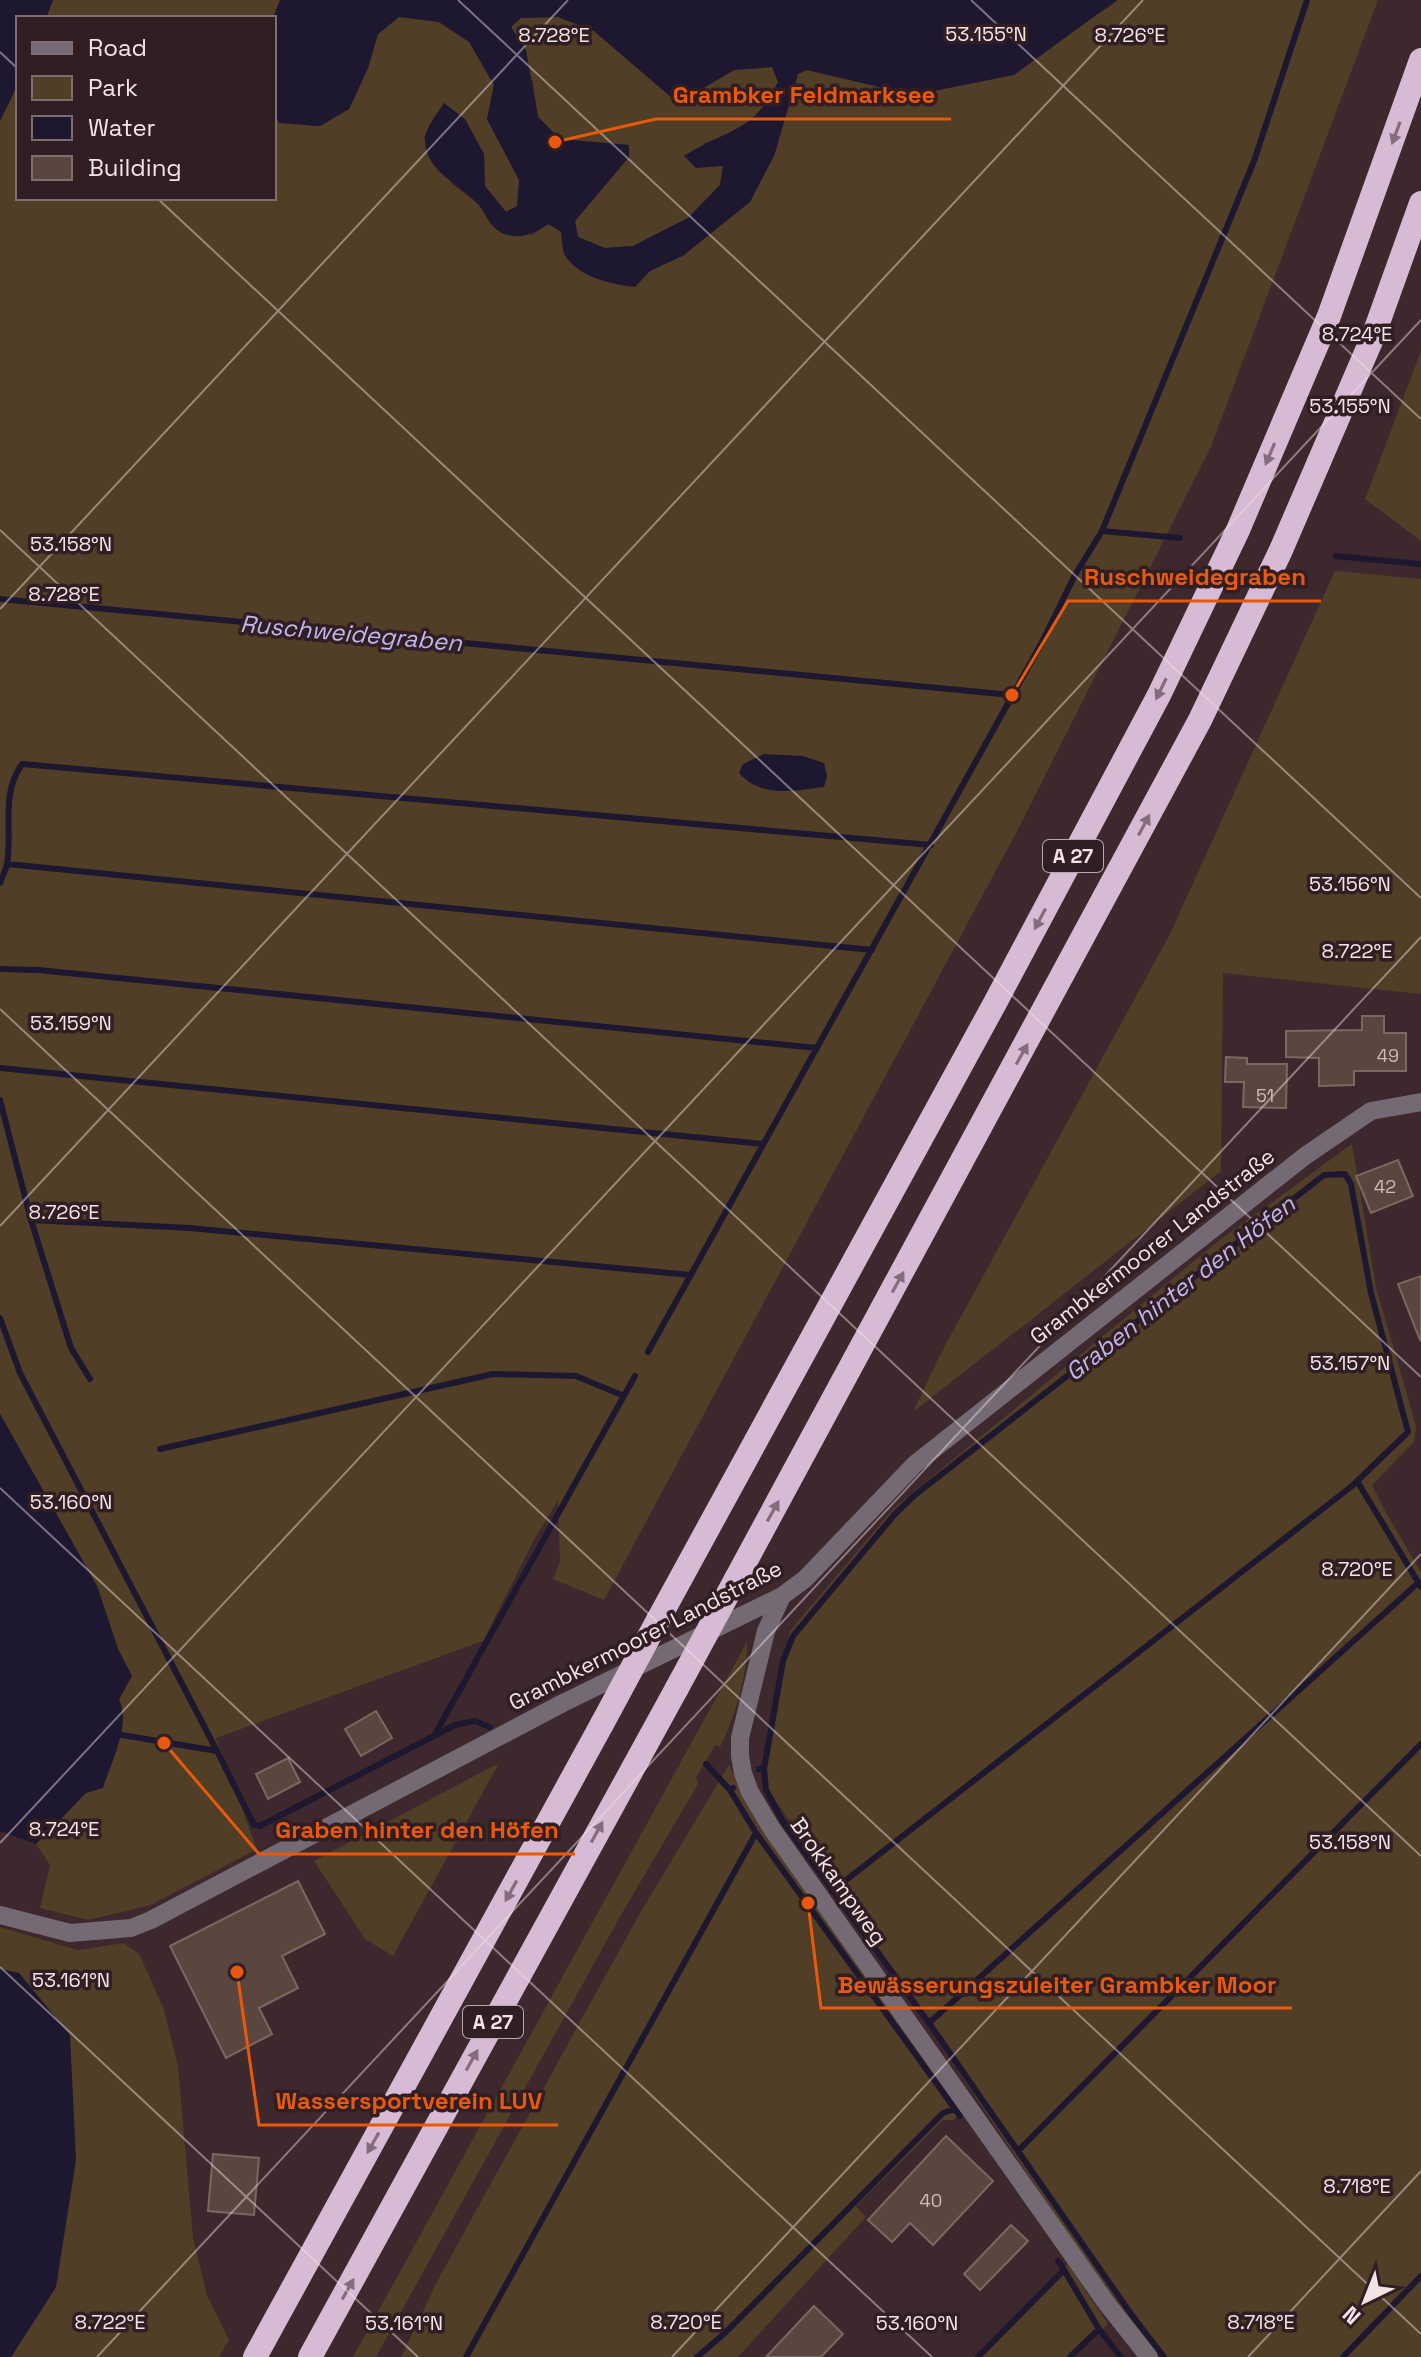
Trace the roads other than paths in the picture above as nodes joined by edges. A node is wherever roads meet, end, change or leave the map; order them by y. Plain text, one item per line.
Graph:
1 (1421, 60) edge
2 (1421, 203) edge
3 (1421, 1102) edge
4 (782, 1596) junction
5 (5, 1917) edge
6 (255, 2357) edge
7 (310, 2357) edge
8 (1149, 2357) edge

1 -> 6 highway, A 27, bridge
7 -> 2 highway, A 27, bridge
3 - 4 street, Grambkermoorer Landstraße
4 - 5 street, Grambkermoorer Landstraße
4 - 8 street, Brokkampweg

